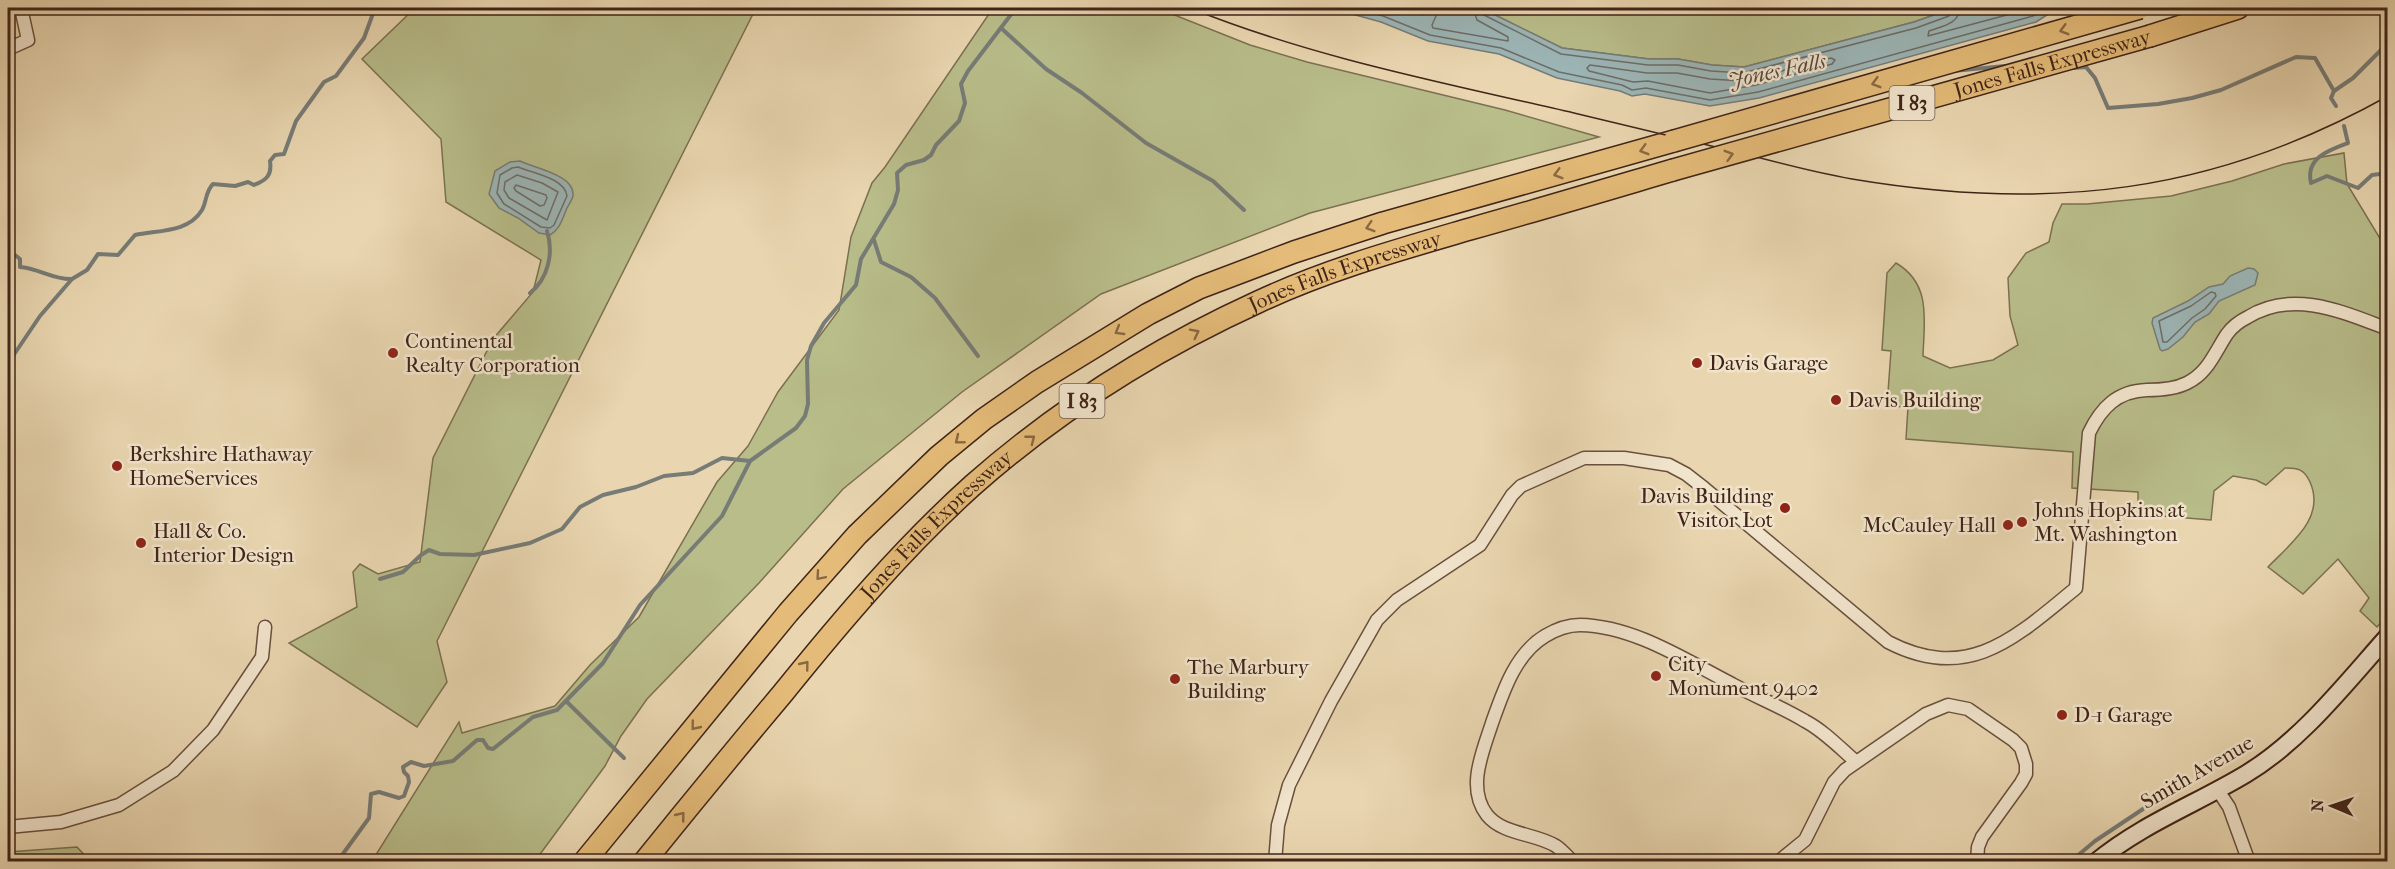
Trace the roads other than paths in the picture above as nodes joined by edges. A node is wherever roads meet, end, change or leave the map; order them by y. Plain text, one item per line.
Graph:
1 (21, 8) edge
2 (2141, 8) edge
3 (2238, 8) edge
4 (8, 50) edge
5 (2388, 329) edge
6 (265, 627) dead end
7 (2388, 636) edge
8 (1855, 761) junction
9 (2217, 789) junction
10 (8, 827) edge
11 (584, 861) edge
12 (644, 861) edge
13 (1275, 861) edge
14 (1573, 861) edge
15 (1778, 861) edge
16 (1977, 861) edge
17 (2096, 861) edge
18 (2249, 861) edge

1 - 4 street
2 -> 11 highway, Jones Falls Expressway / I 83, bridge
12 -> 3 highway, Jones Falls Expressway / I 83, bridge
5 - 13 street
6 - 10 street
7 - 9 main road, Smith Avenue
8 - 14 street
8 - 15 street
8 - 16 street
9 - 17 main road, Smith Avenue
9 - 18 street

